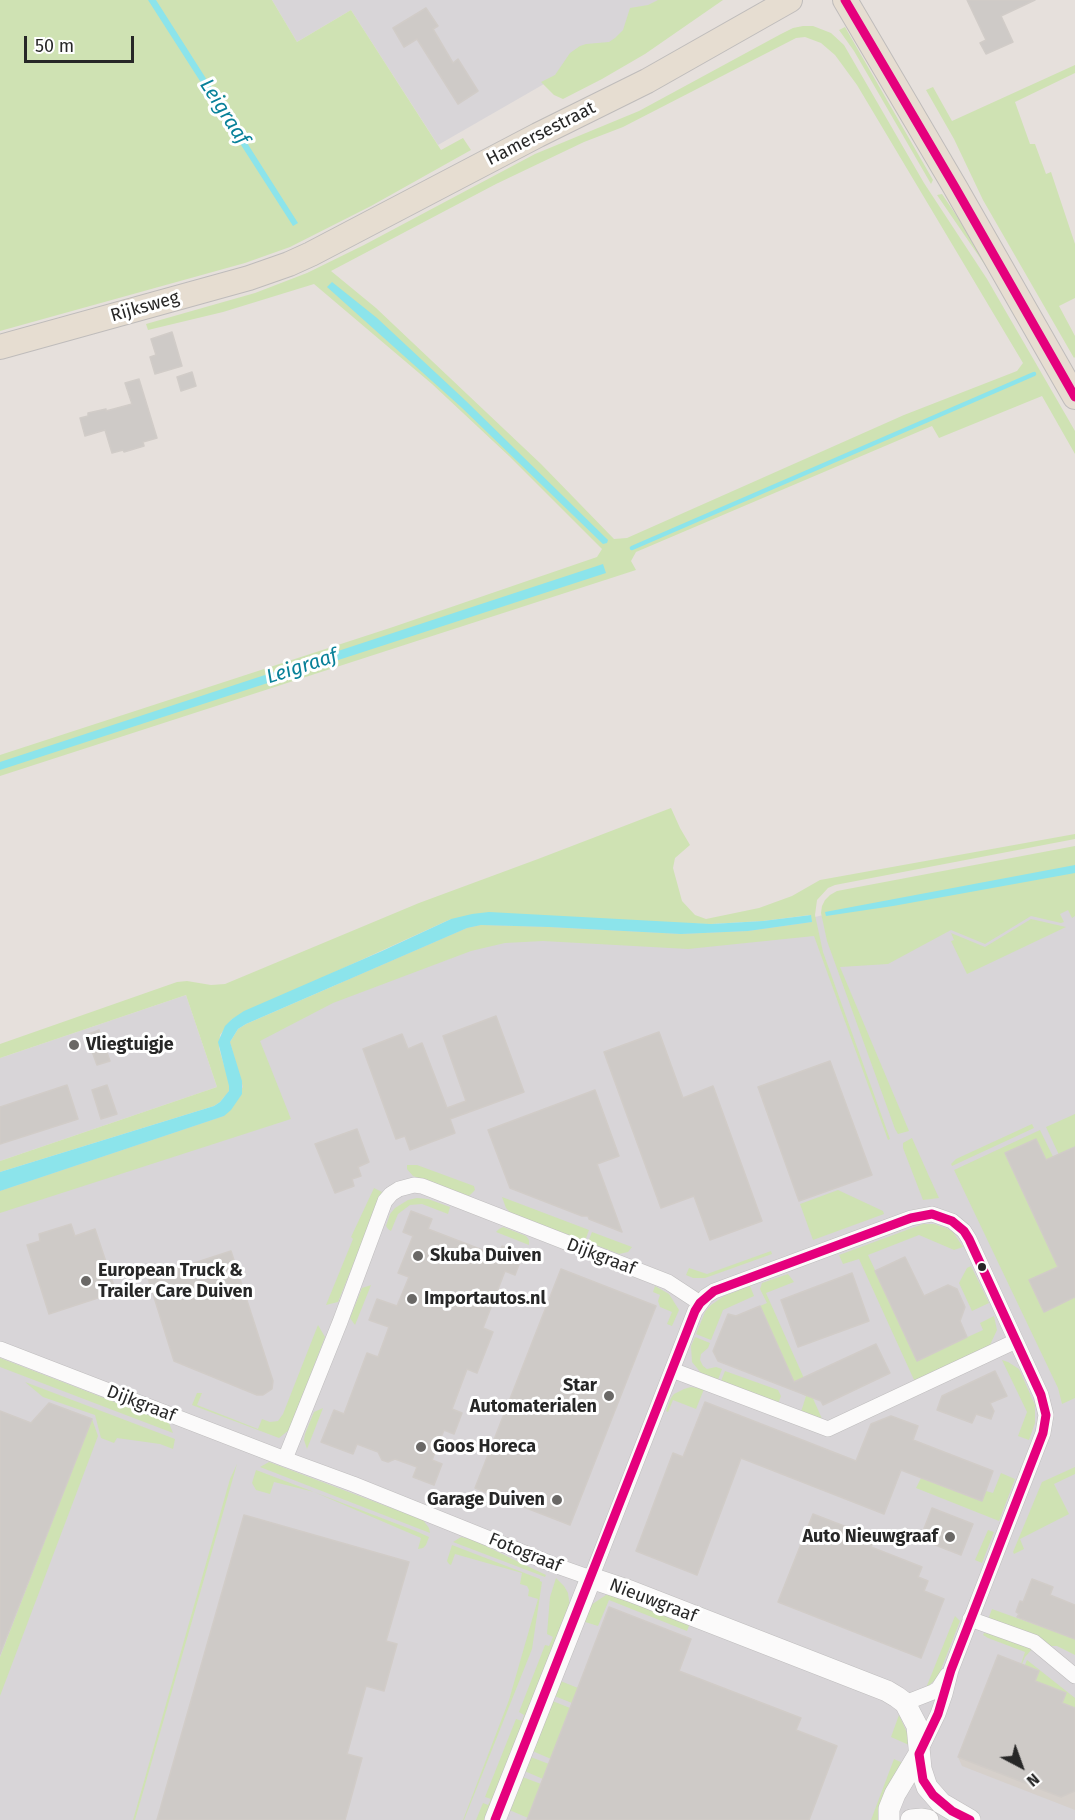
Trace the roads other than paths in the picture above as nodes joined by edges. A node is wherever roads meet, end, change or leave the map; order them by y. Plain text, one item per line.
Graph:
1 (790, 0) edge
2 (845, 0) edge
3 (289, 264) joint
4 (0, 347) edge
5 (1075, 397) edge
6 (700, 1303) junction
7 (1016, 1341) junction
8 (0, 1349) edge
9 (672, 1370) junction
10 (285, 1459) junction
11 (591, 1578) junction
12 (970, 1619) junction
13 (951, 1670) junction
14 (1075, 1676) edge
15 (904, 1703) junction
16 (919, 1754) junction
17 (495, 1820) edge
18 (889, 1820) edge
19 (911, 1820) edge
20 (928, 1820) edge
21 (970, 1820) edge

1 - 3 main road, Hamersestraat
2 - 5 main road
3 - 4 main road, Rijksweg
6 - 7 street
6 - 9 street
6 - 10 street, Dijkgraaf
7 - 9 street
7 - 12 street
8 - 10 street, Dijkgraaf
9 - 11 street
10 - 11 street, Fotograaf
11 - 15 street, Nieuwgraaf
11 - 17 street, Nieuwgraaf
12 - 13 street
12 - 14 street
13 - 15 street
13 - 16 street
15 - 16 street
16 - 18 street
16 - 21 street
19 - 20 street

